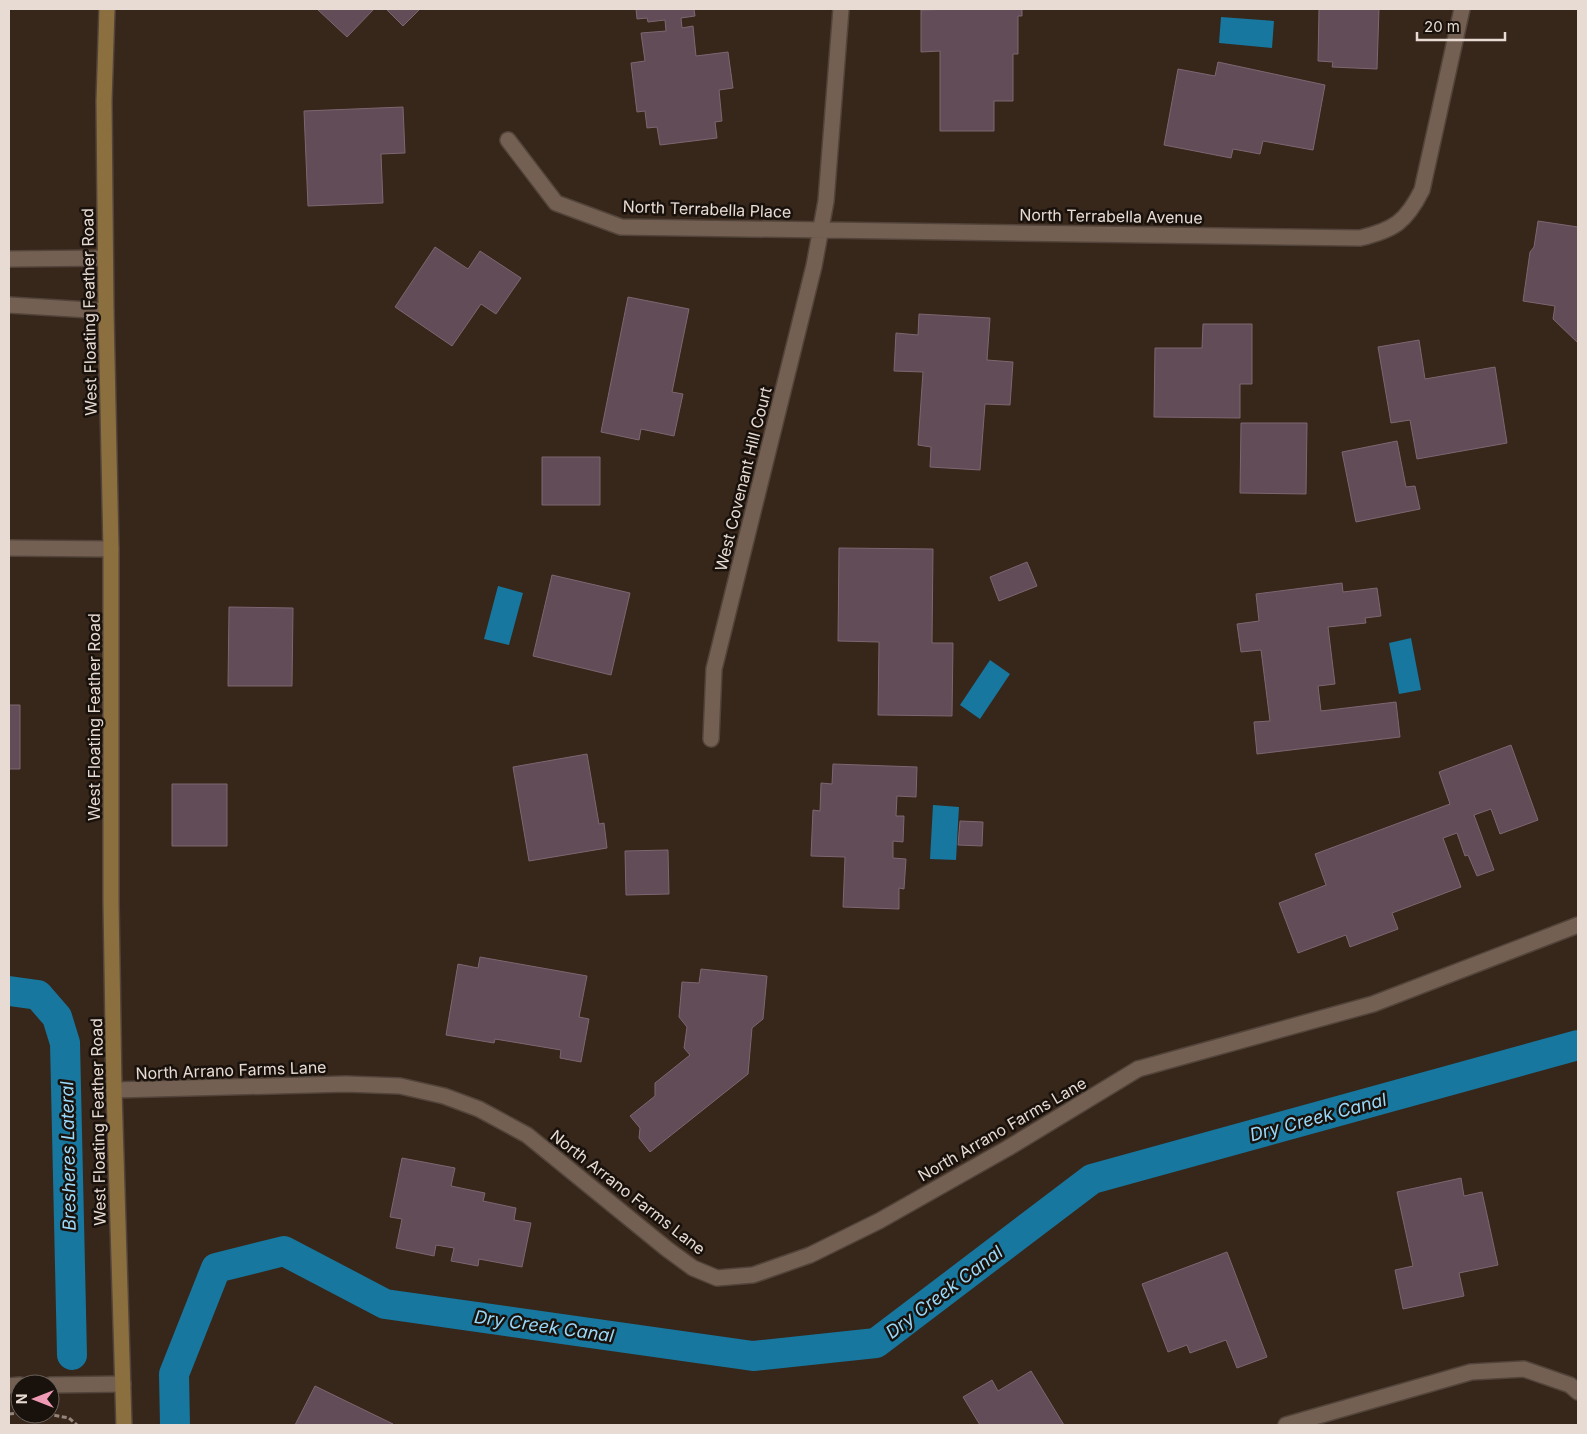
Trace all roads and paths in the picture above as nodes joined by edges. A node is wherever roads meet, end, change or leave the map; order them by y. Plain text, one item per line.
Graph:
1 (107, 9) edge
2 (841, 9) edge
3 (1462, 9) edge
4 (508, 140) dead end
5 (821, 230) junction
6 (105, 258) junction
7 (9, 259) edge
8 (9, 305) edge
9 (106, 311) junction
10 (9, 548) edge
11 (111, 549) junction
12 (711, 739) dead end
13 (1578, 925) edge
14 (114, 1090) junction
15 (123, 1384) junction
16 (60, 1385) edge
17 (1574, 1388) edge
18 (60, 1416) edge
19 (77, 1425) edge
20 (124, 1425) edge
21 (1286, 1425) edge

1 - 6 main road, West Floating Feather Road
2 - 5 street, West Covenant Hill Court
3 - 5 street, North Terrabella Avenue
4 - 5 street, North Terrabella Place
5 - 12 street, West Covenant Hill Court
6 - 7 street
6 - 9 main road, West Floating Feather Road
8 - 9 street
9 - 11 main road, West Floating Feather Road
10 - 11 street
11 - 14 main road, West Floating Feather Road
13 - 14 street, North Arrano Farms Lane
14 - 15 main road, West Floating Feather Road
15 - 16 street
15 - 20 main road, West Floating Feather Road
17 - 21 street
18 - 19 path

